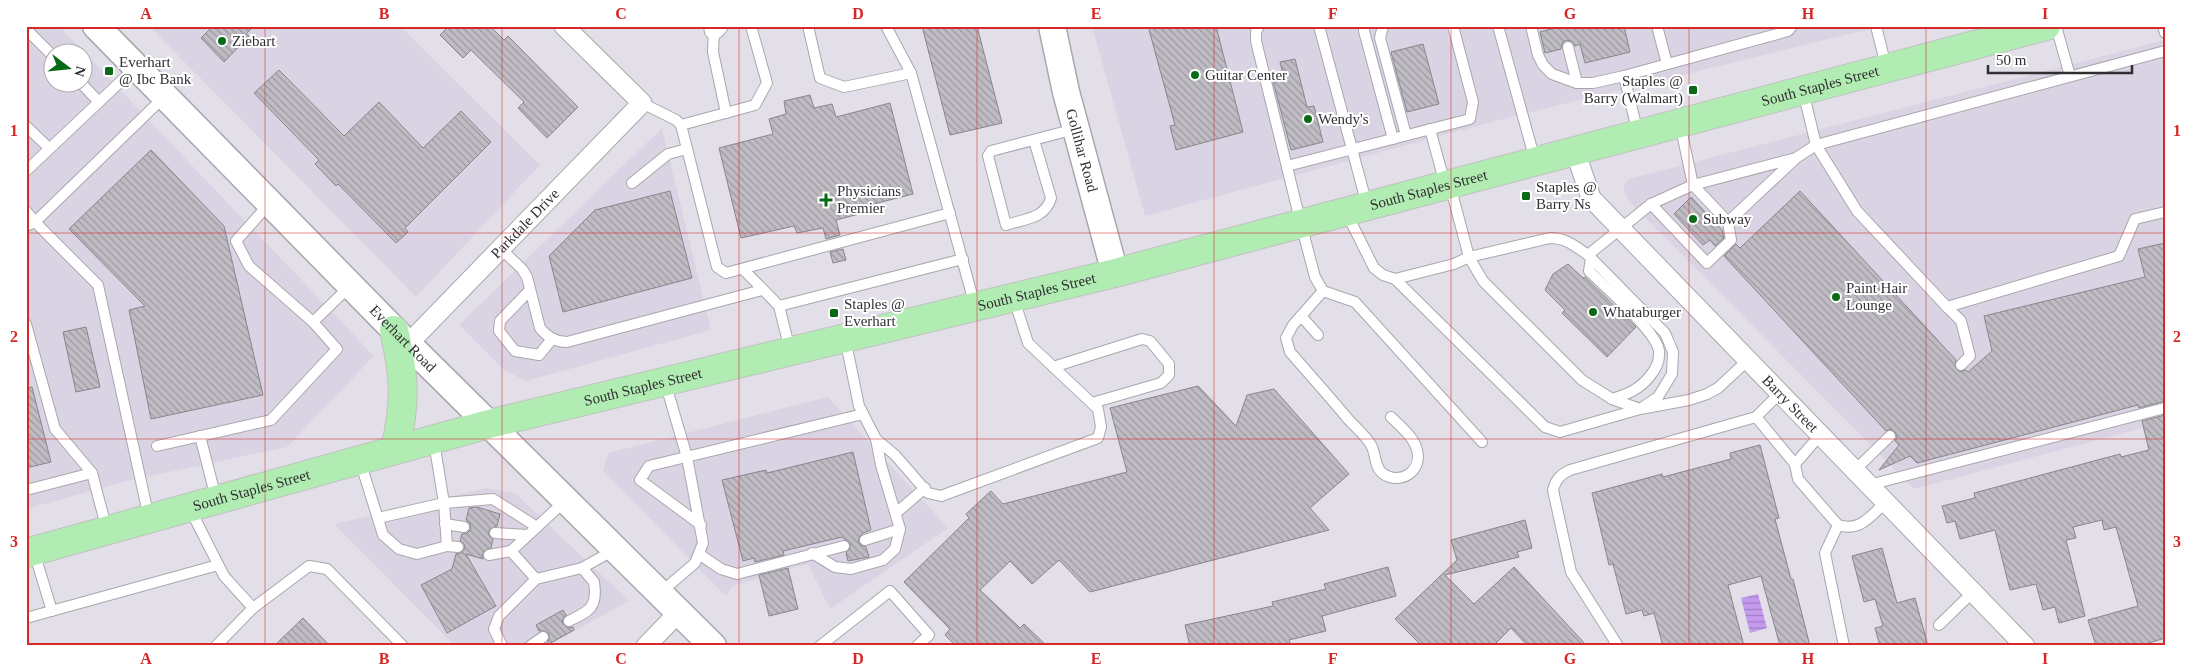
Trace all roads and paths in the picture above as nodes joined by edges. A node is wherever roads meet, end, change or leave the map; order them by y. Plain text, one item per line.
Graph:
1 (96, 26) edge
2 (564, 26) edge
3 (751, 26) edge
4 (808, 26) edge
5 (886, 26) edge
6 (1052, 26) edge
7 (1259, 26) edge
8 (1319, 26) edge
9 (1364, 26) edge
10 (1383, 26) edge
11 (1453, 26) edge
12 (1498, 26) edge
13 (1531, 26) edge
14 (1657, 26) edge
15 (1792, 26) edge
16 (1876, 26) edge
17 (2046, 26) edge
18 (2056, 26) edge
19 (2163, 26) edge
20 (716, 28) edge
21 (26, 29) edge
22 (2165, 33) edge
23 (42, 45) edge
24 (1568, 47) dead end
25 (2165, 51) edge
26 (1667, 64) junction
27 (136, 66) junction
28 (1887, 68) junction
29 (911, 73) junction
30 (1624, 76) junction
31 (2070, 76) junction
32 (1578, 83) junction
33 (1803, 91) junction
34 (89, 92) edge
35 (164, 96) junction
36 (98, 101) junction
37 (642, 103) junction
38 (726, 113) junction
39 (1680, 123) junction
40 (681, 125) junction
41 (26, 126) edge
42 (1076, 128) junction
43 (1430, 129) junction
44 (1639, 134) junction
45 (1406, 135) junction
46 (1393, 138) junction
47 (1034, 140) junction
48 (1816, 145) junction
49 (49, 148) junction
50 (687, 149) junction
51 (1352, 149) junction
52 (1575, 151) junction
53 (1796, 158) junction
54 (1535, 161) junction
55 (1287, 166) junction
56 (26, 170) edge
57 (632, 183) dead end
58 (1447, 185) junction
59 (1693, 185) junction
60 (270, 203) junction
61 (1651, 204) junction
62 (1357, 209) junction
63 (26, 211) edge
64 (2165, 212) edge
65 (950, 213) junction
66 (1728, 222) junction
67 (30, 224) edge
68 (1301, 224) junction
69 (1620, 228) junction
70 (501, 249) junction
71 (1590, 256) junction
72 (1469, 257) junction
73 (962, 259) junction
74 (743, 270) junction
75 (1115, 273) junction
76 (1394, 279) junction
77 (351, 285) junction
78 (530, 290) junction
79 (762, 290) junction
80 (1323, 291) junction
81 (1013, 298) junction
82 (779, 306) junction
83 (976, 307) junction
84 (1947, 307) junction
85 (1301, 316) junction
86 (313, 322) junction
87 (26, 324) edge
88 (1318, 335) dead end
89 (401, 337) junction
90 (845, 338) junction
91 (552, 339) junction
92 (790, 352) junction
93 (1748, 360) junction
94 (1961, 365) dead end
95 (1053, 367) junction
96 (665, 382) junction
97 (1780, 393) junction
98 (1612, 399) junction
99 (1092, 403) junction
100 (2165, 408) edge
101 (1640, 409) junction
102 (863, 414) junction
103 (1391, 417) dead end
104 (1756, 417) junction
105 (490, 424) junction
106 (1820, 435) junction
107 (200, 436) junction
108 (1890, 436) dead end
109 (434, 439) junction
110 (876, 439) junction
111 (1482, 442) dead end
112 (157, 446) dead end
113 (395, 450) junction
114 (686, 457) junction
115 (360, 460) junction
116 (1795, 464) junction
117 (1855, 470) junction
118 (92, 473) junction
119 (1869, 485) junction
120 (924, 488) junction
121 (26, 490) edge
122 (216, 500) junction
123 (566, 500) junction
124 (1886, 502) junction
125 (444, 503) junction
126 (189, 508) junction
127 (896, 513) junction
128 (378, 518) junction
129 (149, 519) junction
130 (445, 524) junction
131 (701, 525) junction
132 (1838, 525) junction
133 (464, 527) dead end
134 (537, 527) junction
135 (900, 529) junction
136 (108, 531) junction
137 (495, 532) dead end
138 (528, 536) junction
139 (865, 540) dead end
140 (447, 546) junction
141 (844, 546) dead end
142 (458, 547) dead end
143 (616, 549) junction
144 (511, 551) junction
145 (30, 552) edge
146 (812, 553) junction
147 (699, 554) junction
148 (489, 556) dead end
149 (218, 565) junction
150 (582, 568) junction
151 (536, 579) junction
152 (1973, 592) junction
153 (660, 593) junction
154 (253, 608) junction
155 (52, 611) junction
156 (679, 612) junction
157 (26, 618) edge
158 (569, 621) dead end
159 (1940, 625) dead end
160 (543, 637) dead end
161 (216, 646) edge
162 (403, 646) edge
163 (502, 646) edge
164 (530, 646) edge
165 (646, 646) edge
166 (713, 646) edge
167 (820, 646) edge
168 (918, 646) edge
169 (1618, 646) edge
170 (1844, 646) edge
171 (2025, 646) edge

1 - 27 main road, Everhart Road
2 - 37 street
3 - 38 lane
4 - 29 lane
5 - 29 lane
6 - 42 main road, Gollihar Road
7 - 55 lane
8 - 51 lane
9 - 46 lane
10 - 45 lane
11 - 43 lane
12 - 54 lane
13 - 32 lane
14 - 26 lane
15 - 26 lane
16 - 28 lane
17 - 28 main road, South Staples Street
18 - 31 lane
19 - 22 lane
20 - 38 lane
21 - 23 lane
24 - 32 lane
25 - 31 lane
26 - 30 lane
27 - 35 main road, Everhart Road
27 - 36 lane
28 - 33 main road, South Staples Street
29 - 65 lane
30 - 32 lane
30 - 44 lane
31 - 48 lane
33 - 39 main road, South Staples Street
33 - 48 lane
34 - 36 lane
35 - 60 main road, Everhart Road
35 - 67 lane
36 - 49 lane
37 - 40 lane
37 - 70 street, Parkdale Drive
38 - 40 lane
39 - 44 main road, South Staples Street
39 - 59 lane
40 - 50 lane
41 - 49 lane
42 - 47 lane
42 - 75 main road, Gollihar Road
43 - 45 lane
43 - 58 lane
44 - 52 main road, South Staples Street
45 - 46 lane
46 - 51 lane
47 - 47 lane
48 - 53 lane
48 - 84 lane
49 - 56 lane
50 - 57 lane
50 - 74 lane
51 - 55 lane
51 - 62 lane
52 - 54 main road, South Staples Street
52 - 69 street, Barry Street
53 - 59 lane
53 - 66 lane
54 - 58 main road, South Staples Street
55 - 68 lane
58 - 62 main road, South Staples Street
58 - 72 lane
59 - 61 lane
59 - 66 lane
60 - 77 main road, Everhart Road
60 - 86 lane
61 - 66 lane
61 - 69 lane
62 - 68 main road, South Staples Street
62 - 76 lane
63 - 67 lane
64 - 84 lane
65 - 73 lane
65 - 74 lane
67 - 129 lane
68 - 75 main road, South Staples Street
68 - 80 lane
69 - 71 lane
69 - 93 street, Barry Street
70 - 78 lane
70 - 89 street, Parkdale Drive
71 - 72 lane
71 - 98 lane
71 - 101 lane
72 - 76 lane
72 - 98 lane
73 - 82 lane
73 - 83 lane
74 - 79 lane
75 - 81 main road, South Staples Street
76 - 101 lane
77 - 86 lane
77 - 89 main road, Everhart Road
78 - 91 lane
78 - 91 lane
79 - 82 lane
79 - 91 lane
80 - 85 lane
80 - 111 lane
81 - 83 main road, South Staples Street
81 - 95 lane
82 - 92 lane
83 - 90 main road, South Staples Street
84 - 94 lane
85 - 88 lane
85 - 103 lane
86 - 107 lane
87 - 118 lane
89 - 105 main road, Everhart Road
89 - 113 main road
90 - 92 main road, South Staples Street
90 - 102 lane
92 - 96 main road, South Staples Street
93 - 97 street, Barry Street
93 - 101 lane
95 - 99 lane
95 - 99 lane
96 - 105 main road, South Staples Street
96 - 114 lane
97 - 104 lane
97 - 106 street, Barry Street
98 - 101 lane
99 - 120 lane
100 - 119 lane
102 - 110 lane
102 - 114 lane
104 - 116 lane
104 - 169 lane
105 - 109 main road, South Staples Street
105 - 123 main road, Everhart Road
106 - 116 lane
106 - 117 street, Barry Street
107 - 112 lane
107 - 122 lane
108 - 117 lane
109 - 113 main road, South Staples Street
109 - 125 lane
110 - 120 lane
110 - 127 lane
113 - 115 main road, South Staples Street
114 - 131 lane
114 - 131 lane
115 - 122 main road, South Staples Street
115 - 128 lane
116 - 132 lane
117 - 119 street, Barry Street
118 - 121 lane
118 - 136 lane
119 - 124 street, Barry Street
120 - 127 lane
122 - 126 main road, South Staples Street
123 - 134 lane
123 - 143 main road, Everhart Road
124 - 132 lane
124 - 152 street, Barry Street
125 - 128 lane
125 - 130 lane
125 - 134 lane
126 - 129 main road, South Staples Street
126 - 149 lane
127 - 135 lane
128 - 140 lane
129 - 136 main road, South Staples Street
130 - 133 lane
130 - 140 lane
131 - 147 lane
132 - 170 lane
134 - 138 lane
135 - 139 lane
135 - 146 lane
136 - 145 main road, South Staples Street
137 - 138 lane
138 - 144 lane
140 - 142 lane
141 - 146 lane
143 - 150 lane
143 - 153 main road, Everhart Road
144 - 148 lane
144 - 151 lane
145 - 155 lane
146 - 147 lane
147 - 153 lane
149 - 154 lane
149 - 155 lane
150 - 151 lane
150 - 158 lane
151 - 163 lane
152 - 159 lane
152 - 171 street, Barry Street
153 - 156 main road, Everhart Road
154 - 161 lane
154 - 162 lane
155 - 157 lane
156 - 165 street
156 - 166 main road, Everhart Road
160 - 164 lane
167 - 168 lane

